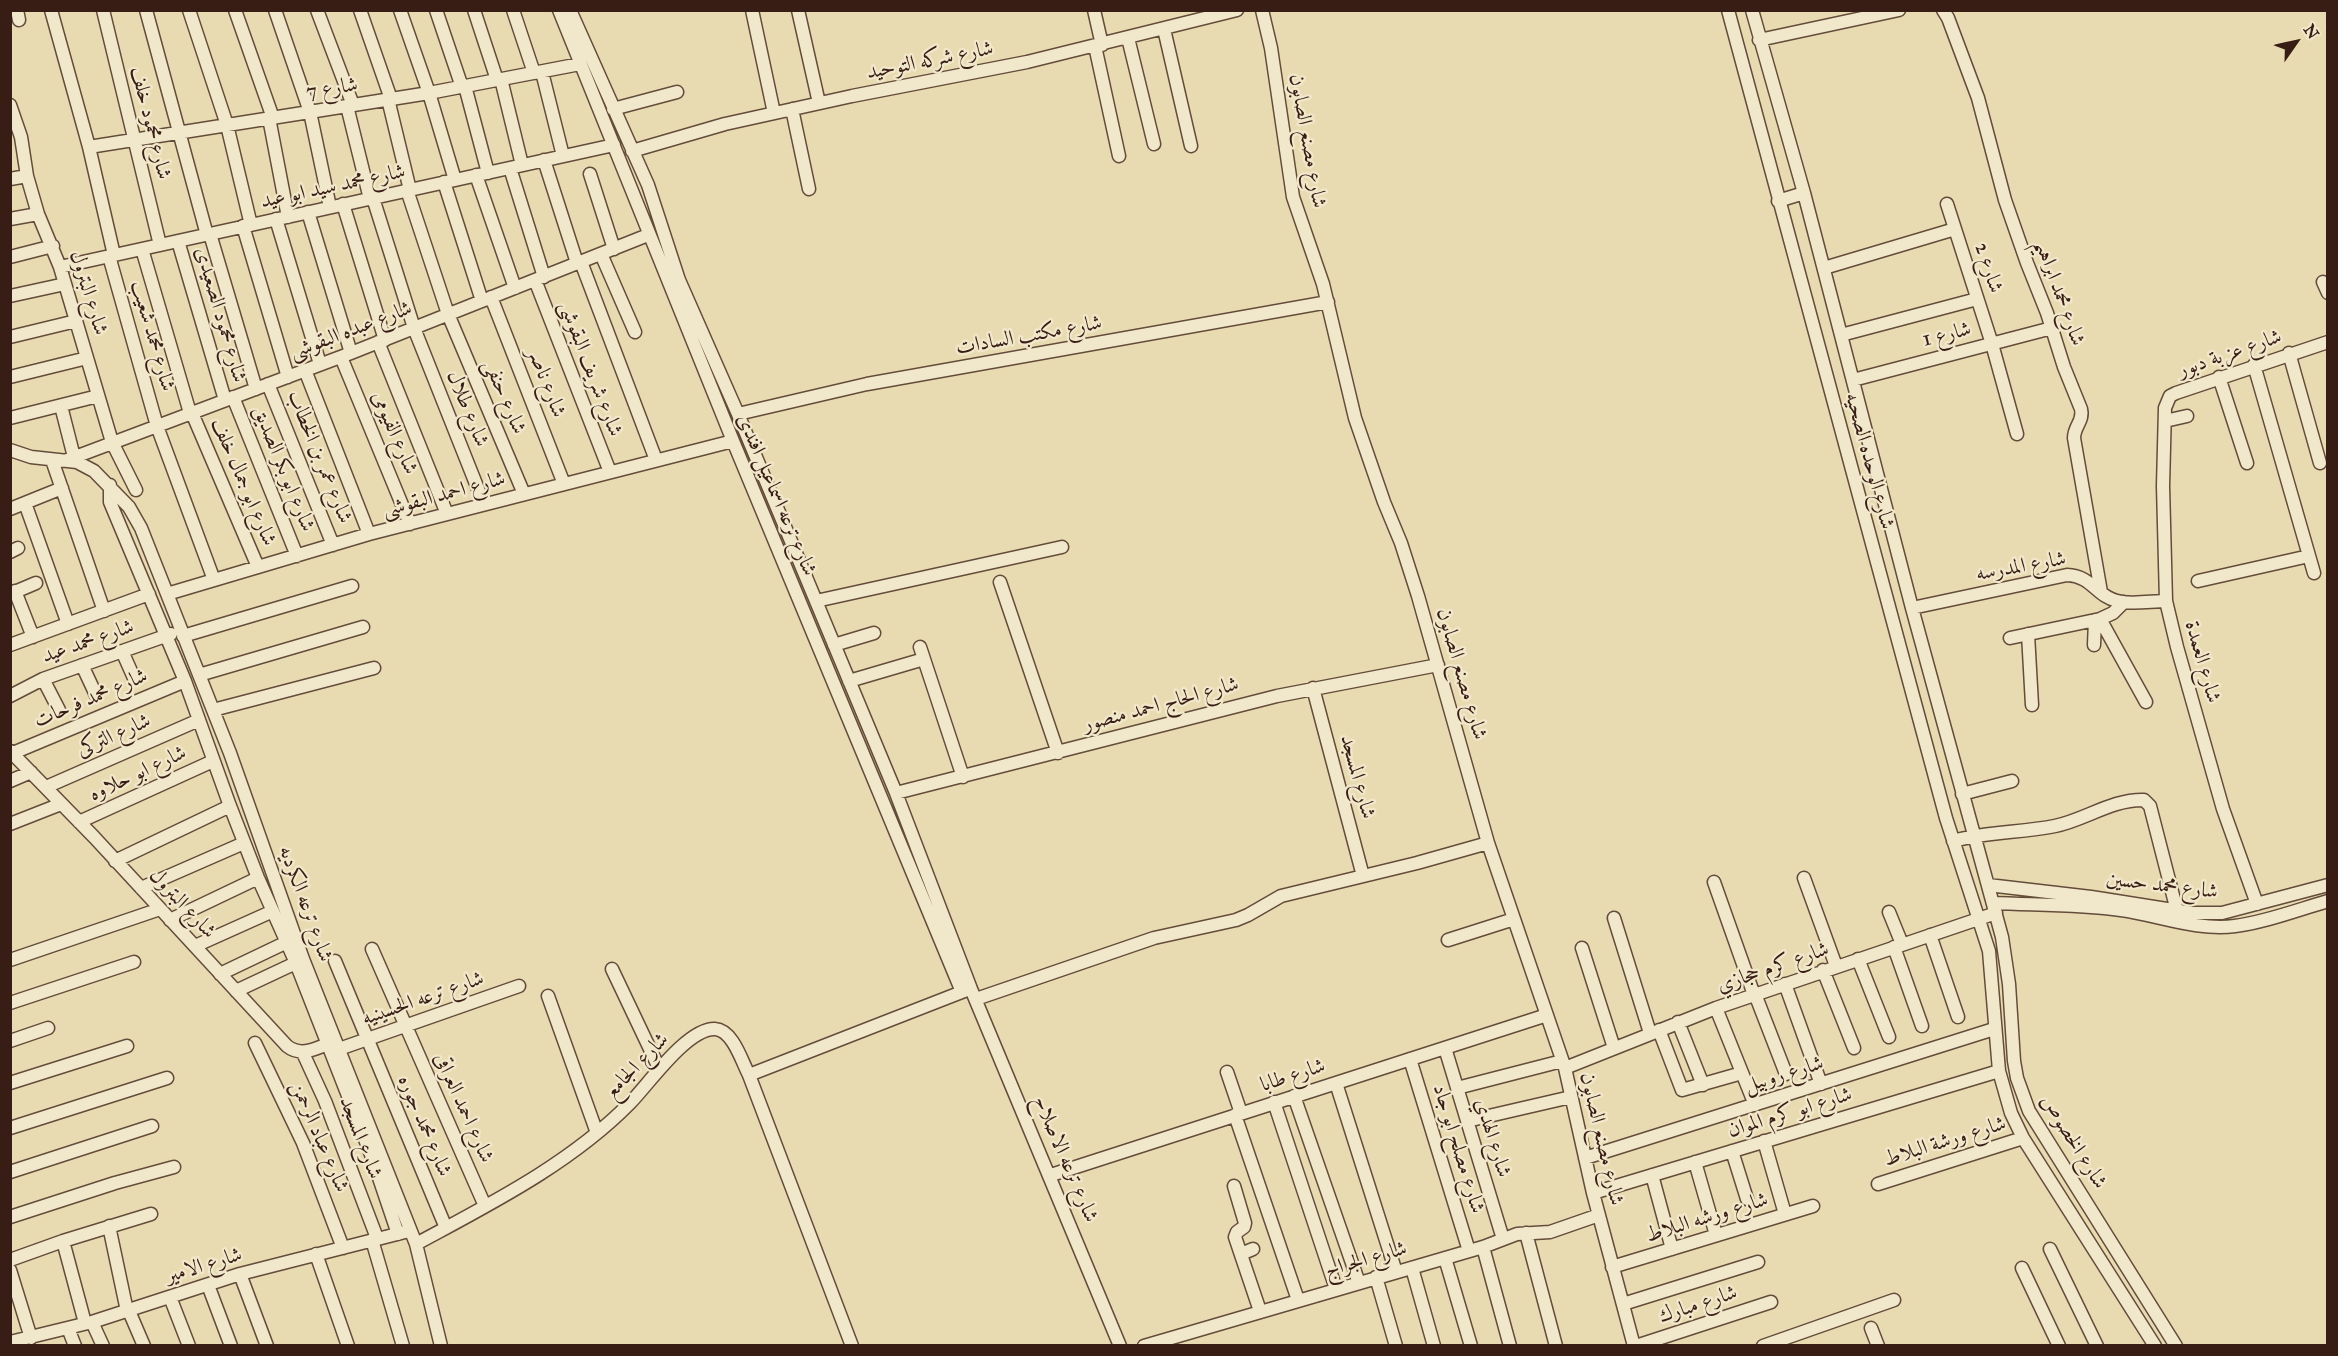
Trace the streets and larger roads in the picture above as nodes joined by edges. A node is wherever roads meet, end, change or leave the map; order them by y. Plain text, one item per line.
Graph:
1 (51, 10) edge
2 (103, 10) edge
3 (146, 10) edge
4 (189, 10) edge
5 (235, 10) edge
6 (275, 10) edge
7 (317, 10) edge
8 (360, 10) edge
9 (400, 10) edge
10 (436, 10) edge
11 (474, 10) edge
12 (513, 10) edge
13 (558, 10) edge
14 (570, 10) edge
15 (752, 10) edge
16 (798, 10) edge
17 (1094, 10) edge
18 (1237, 10) edge
19 (1262, 10) edge
20 (1728, 10) edge
21 (1752, 10) edge
22 (1899, 10) edge
23 (1943, 10) edge
24 (1164, 29) junction
25 (1128, 38) junction
26 (1759, 40) junction
27 (1099, 46) junction
28 (580, 64) junction
29 (538, 73) junction
30 (499, 80) junction
31 (464, 86) junction
32 (677, 92) dead end
33 (429, 93) junction
34 (390, 99) junction
35 (819, 103) junction
36 (10, 105) edge
37 (350, 106) junction
38 (613, 109) junction
39 (792, 109) junction
40 (310, 112) junction
41 (774, 113) junction
42 (271, 118) junction
43 (227, 125) junction
44 (180, 133) junction
45 (16, 138) edge
46 (134, 140) junction
47 (1154, 144) dead end
48 (614, 145) junction
49 (1191, 146) dead end
50 (89, 147) junction
51 (632, 151) junction
52 (563, 156) junction
53 (1119, 156) dead end
54 (544, 160) junction
55 (516, 166) junction
56 (482, 174) junction
57 (590, 174) dead end
58 (27, 176) junction
59 (10, 179) edge
60 (449, 181) junction
61 (809, 189) dead end
62 (408, 190) junction
63 (1804, 193) junction
64 (372, 198) junction
65 (1778, 201) junction
66 (343, 204) junction
67 (1947, 204) dead end
68 (330, 207) junction
69 (309, 212) junction
70 (38, 213) junction
71 (288, 217) junction
72 (10, 219) edge
73 (276, 219) junction
74 (247, 226) junction
75 (1955, 229) junction
76 (208, 234) junction
77 (648, 235) junction
78 (178, 241) junction
79 (160, 245) junction
80 (53, 246) junction
81 (142, 249) junction
82 (614, 249) junction
83 (601, 254) junction
84 (112, 256) junction
85 (10, 257) edge
86 (579, 263) junction
87 (60, 267) junction
88 (1824, 268) junction
89 (539, 278) junction
90 (65, 284) junction
91 (515, 288) junction
92 (10, 297) edge
93 (486, 299) junction
94 (1977, 299) junction
95 (1328, 302) junction
96 (448, 314) junction
97 (76, 321) junction
98 (414, 328) junction
99 (2052, 328) junction
100 (635, 332) dead end
101 (1841, 335) junction
102 (10, 337) edge
103 (381, 341) junction
104 (2328, 342) edge
105 (1992, 344) junction
106 (2289, 353) junction
107 (346, 355) junction
108 (87, 358) junction
109 (320, 364) junction
110 (2254, 365) junction
111 (304, 370) junction
112 (10, 377) edge
113 (288, 377) junction
114 (2219, 377) junction
115 (1853, 380) junction
116 (268, 384) junction
117 (256, 389) junction
118 (98, 396) junction
119 (229, 399) junction
120 (61, 406) junction
121 (191, 413) junction
122 (738, 414) junction
123 (2187, 416) dead end
124 (10, 418) edge
125 (2165, 421) junction
126 (1864, 422) junction
127 (157, 426) junction
128 (1842, 429) junction
129 (2017, 434) dead end
130 (733, 441) junction
131 (112, 442) junction
132 (10, 450) edge
133 (70, 459) junction
134 (52, 460) junction
135 (657, 460) junction
136 (2247, 463) dead end
137 (2320, 464) dead end
138 (610, 472) junction
139 (564, 483) junction
140 (110, 485) junction
141 (62, 488) junction
142 (136, 490) dead end
143 (768, 490) junction
144 (524, 494) junction
145 (755, 495) junction
146 (25, 503) junction
147 (483, 504) junction
148 (10, 509) edge
149 (447, 514) junction
150 (411, 524) junction
151 (369, 534) junction
152 (333, 545) junction
153 (1062, 547) dead end
154 (297, 555) junction
155 (2309, 556) junction
156 (258, 567) junction
157 (2314, 573) dead end
158 (214, 580) junction
159 (2198, 581) dead end
160 (1000, 582) dead end
161 (36, 583) dead end
162 (352, 585) dead end
163 (13, 592) edge
164 (2102, 592) junction
165 (149, 594) junction
166 (167, 594) junction
167 (816, 601) junction
168 (2166, 601) junction
169 (2124, 602) junction
170 (1912, 608) junction
171 (104, 611) junction
172 (2098, 620) junction
173 (68, 624) junction
174 (363, 627) dead end
175 (182, 633) junction
176 (873, 633) dead end
177 (2028, 634) junction
178 (166, 636) junction
179 (33, 637) junction
180 (2010, 638) dead end
181 (10, 645) edge
182 (834, 645) junction
183 (2094, 645) dead end
184 (920, 647) dead end
185 (122, 651) junction
186 (924, 659) junction
187 (82, 665) junction
188 (1438, 665) junction
189 (375, 668) dead end
190 (199, 675) junction
191 (134, 678) dead end
192 (43, 679) junction
193 (185, 681) junction
194 (849, 681) junction
195 (1313, 688) junction
196 (11, 694) edge
197 (96, 695) dead end
198 (2146, 702) dead end
199 (2032, 705) dead end
200 (59, 710) dead end
201 (213, 710) junction
202 (199, 720) junction
203 (12, 752) edge
204 (1058, 753) junction
205 (213, 761) junction
206 (31, 772) junction
207 (963, 777) junction
208 (10, 781) edge
209 (2012, 781) dead end
210 (46, 787) junction
211 (896, 793) junction
212 (1962, 794) junction
213 (61, 804) junction
214 (230, 806) junction
215 (79, 822) junction
216 (10, 824) edge
217 (1974, 835) junction
218 (1953, 841) junction
219 (244, 843) junction
220 (1488, 843) junction
221 (115, 861) junction
222 (1363, 876) junction
223 (258, 878) junction
224 (1804, 878) dead end
225 (1714, 882) dead end
226 (1988, 885) junction
227 (2328, 885) edge
228 (141, 888) junction
229 (2281, 897) junction
230 (2328, 901) edge
231 (2257, 904) junction
232 (1995, 908) junction
233 (160, 909) junction
234 (2177, 911) junction
235 (273, 912) junction
236 (1889, 912) dead end
237 (2285, 913) junction
238 (1614, 918) dead end
239 (1514, 919) junction
240 (1980, 919) junction
241 (170, 920) junction
242 (1930, 934) junction
243 (1448, 940) dead end
244 (286, 942) junction
245 (1898, 945) junction
246 (195, 946) junction
247 (1582, 948) dead end
248 (372, 949) dead end
249 (1858, 959) junction
250 (10, 960) edge
251 (299, 961) junction
252 (335, 961) dead end
253 (134, 962) dead end
254 (1836, 966) junction
255 (612, 969) dead end
256 (1823, 970) junction
257 (220, 974) junction
258 (1785, 984) junction
259 (519, 986) dead end
260 (236, 991) junction
261 (970, 994) junction
262 (1755, 994) junction
263 (548, 996) dead end
264 (10, 1003) edge
265 (1716, 1008) junction
266 (1547, 1015) junction
267 (1958, 1017) dead end
268 (1678, 1023) junction
269 (405, 1026) junction
270 (1922, 1026) dead end
271 (48, 1028) dead end
272 (1994, 1029) junction
273 (1655, 1032) junction
274 (1889, 1037) dead end
275 (367, 1039) junction
276 (10, 1041) edge
277 (255, 1043) dead end
278 (334, 1044) junction
279 (127, 1046) dead end
280 (1445, 1048) junction
281 (1614, 1048) junction
282 (1854, 1048) dead end
283 (303, 1053) junction
284 (1410, 1059) junction
285 (1563, 1064) junction
286 (659, 1068) junction
287 (1999, 1071) junction
288 (1227, 1072) dead end
289 (1742, 1072) junction
290 (1786, 1074) dead end
291 (749, 1075) junction
292 (167, 1078) dead end
293 (10, 1083) edge
294 (1336, 1083) junction
295 (1821, 1084) junction
296 (1703, 1085) junction
297 (1457, 1088) junction
298 (1294, 1096) junction
299 (1571, 1097) junction
300 (1274, 1102) junction
301 (1755, 1105) junction
302 (1238, 1114) junction
303 (1467, 1121) junction
304 (152, 1126) dead end
305 (10, 1128) edge
306 (597, 1133) junction
307 (2023, 1138) junction
308 (1764, 1141) junction
309 (1732, 1151) junction
310 (1585, 1158) junction
311 (1695, 1162) junction
312 (174, 1167) dead end
313 (10, 1172) edge
314 (1051, 1175) junction
315 (1652, 1175) junction
316 (1878, 1184) dead end
317 (1234, 1186) dead end
318 (1593, 1193) junction
319 (1747, 1200) dead end
320 (485, 1206) junction
321 (1813, 1206) dead end
322 (151, 1214) dead end
323 (1785, 1214) junction
324 (1599, 1215) junction
325 (10, 1217) edge
326 (109, 1226) junction
327 (446, 1228) junction
328 (404, 1232) junction
329 (1526, 1233) junction
330 (1716, 1235) junction
331 (375, 1239) junction
332 (1503, 1239) junction
333 (63, 1241) junction
334 (416, 1244) junction
335 (1483, 1247) junction
336 (343, 1248) junction
337 (1672, 1249) junction
338 (2050, 1249) dead end
339 (1253, 1250) dead end
340 (1468, 1251) junction
341 (316, 1254) junction
342 (1241, 1254) junction
343 (1445, 1258) junction
344 (10, 1260) edge
345 (1758, 1262) dead end
346 (1612, 1267) junction
347 (1412, 1268) junction
348 (2022, 1268) dead end
349 (10, 1270) edge
350 (1396, 1272) junction
351 (240, 1274) junction
352 (1376, 1277) junction
353 (1359, 1282) junction
354 (208, 1285) junction
355 (1336, 1289) junction
356 (170, 1297) junction
357 (1298, 1300) junction
358 (1894, 1300) dead end
359 (1771, 1302) dead end
360 (1623, 1304) junction
361 (128, 1311) junction
362 (1260, 1311) junction
363 (88, 1322) junction
364 (68, 1328) junction
365 (1871, 1328) dead end
366 (22, 1341) edge
367 (75, 1346) edge
368 (103, 1346) edge
369 (144, 1346) edge
370 (189, 1346) edge
371 (231, 1346) edge
372 (267, 1346) edge
373 (348, 1346) edge
374 (403, 1346) edge
375 (441, 1346) edge
376 (852, 1346) edge
377 (1120, 1346) edge
378 (1144, 1346) edge
379 (1396, 1346) edge
380 (1434, 1346) edge
381 (1471, 1346) edge
382 (1510, 1346) edge
383 (1556, 1346) edge
384 (1635, 1346) edge
385 (1763, 1346) edge
386 (1878, 1346) edge
387 (2059, 1346) edge
388 (2097, 1346) edge
389 (2155, 1346) edge
390 (2176, 1346) edge

1 - 50 street, شارع محمد شعيب
2 - 46 street, شارع محمود خلف
3 - 44 street
4 - 43 street
5 - 42 street
6 - 40 street
7 - 37 street
8 - 34 street, شارع حنفى
9 - 33 street, شارع ناصر
10 - 31 street
11 - 30 street, شارع شريف البقوشى
12 - 29 street
13 - 28 street, شارع ترعه اسماعيل افندى
14 - 38 street, شارع ترعه اسماعيل افندى
15 - 41 street
16 - 35 street
17 - 27 street
18 - 24 street, شارع شركه التوحيد
19 - 95 street, شارع مصنع الصابون
20 - 65 street, شارع الوحده الصحيه
21 - 26 street, شارع الوحده الصحيه
22 - 26 street
23 - 99 street, شارع محمد ابراهيم
24 - 25 street, شارع شركه التوحيد
24 - 49 street
25 - 27 street, شارع شركه التوحيد
25 - 47 street
26 - 63 street, شارع الوحده الصحيه
27 - 35 street, شارع شركه التوحيد
27 - 53 street
28 - 29 street, شارع 7
28 - 48 street, شارع ترعه اسماعيل افندى
29 - 30 street, شارع 7
29 - 52 street
30 - 31 street, شارع 7
30 - 55 street, شارع شريف البقوشى
31 - 33 street, شارع 7
31 - 56 street
32 - 38 street
33 - 34 street, شارع 7
33 - 60 street, شارع ناصر
34 - 37 street, شارع 7
34 - 62 street, شارع حنفى
35 - 39 street, شارع شركه التوحيد
36 - 45 street, شارع البترول
37 - 40 street, شارع 7
37 - 64 street
38 - 51 street, شارع ترعه اسماعيل افندى
39 - 41 street, شارع شركه التوحيد
39 - 61 street
40 - 42 street, شارع 7
40 - 68 street
41 - 51 street, شارع شركه التوحيد
42 - 43 street, شارع 7
42 - 71 street
43 - 44 street, شارع 7
43 - 74 street
44 - 46 street, شارع 7
44 - 76 street
45 - 58 street, شارع البترول
46 - 50 street, شارع 7
46 - 79 street, شارع محمود خلف
48 - 52 street, شارع محمد سيد ابو عيد
48 - 77 street, شارع ترعه اسماعيل افندى
50 - 84 street, شارع محمد شعيب
51 - 122 street, شارع ترعه اسماعيل افندى
52 - 54 street, شارع محمد سيد ابو عيد
54 - 55 street, شارع محمد سيد ابو عيد
54 - 86 street
55 - 56 street, شارع محمد سيد ابو عيد
55 - 89 street, شارع شريف البقوشى
56 - 60 street, شارع محمد سيد ابو عيد
56 - 91 street
57 - 82 street
58 - 59 street
58 - 70 street, شارع البترول
60 - 62 street, شارع محمد سيد ابو عيد
60 - 93 street, شارع ناصر
62 - 64 street, شارع محمد سيد ابو عيد
62 - 96 street, شارع حنفى
63 - 65 street
63 - 88 street, شارع الوحده الصحيه
64 - 66 street, شارع محمد سيد ابو عيد
64 - 98 street, شارع طلال
65 - 128 street, شارع الوحده الصحيه
66 - 68 street, شارع محمد سيد ابو عيد
66 - 103 street
67 - 75 street, شارع 2
68 - 69 street, شارع محمد سيد ابو عيد
69 - 71 street, شارع محمد سيد ابو عيد
69 - 107 street, شارع الفيومى
70 - 72 street
70 - 80 street, شارع البترول
71 - 73 street, شارع محمد سيد ابو عيد
73 - 74 street, شارع محمد سيد ابو عيد
73 - 109 street
74 - 76 street, شارع محمد سيد ابو عيد
74 - 113 street
75 - 88 street
75 - 94 street, شارع 2
76 - 78 street, شارع محمد سيد ابو عيد
76 - 117 street
77 - 82 street, شارع عبده البقوشى
77 - 130 street, شارع ترعه اسماعيل افندى
78 - 79 street, شارع محمد سيد ابو عيد
78 - 119 street, شارع محمود الصعيدى
79 - 81 street, شارع محمد سيد ابو عيد
80 - 85 street
80 - 87 street, شارع البترول
81 - 84 street, شارع محمد سيد ابو عيد
81 - 121 street, شارع ابو جمال خلف
82 - 83 street, شارع عبده البقوشى
83 - 86 street, شارع عبده البقوشى
83 - 100 street
84 - 87 street, شارع محمد سيد ابو عيد
84 - 127 street, شارع محمد شعيب
86 - 89 street, شارع عبده البقوشى
86 - 135 street
87 - 90 street, شارع البترول
88 - 101 street, شارع الوحده الصحيه
89 - 91 street, شارع عبده البقوشى
89 - 138 street, شارع شريف البقوشى
90 - 92 street
90 - 97 street, شارع البترول
91 - 93 street, شارع عبده البقوشى
93 - 96 street, شارع عبده البقوشى
93 - 139 street, شارع ناصر
94 - 101 street
94 - 105 street, شارع 2
95 - 122 street, شارع مكتب السادات
95 - 188 street, شارع مصنع الصابون
96 - 98 street, شارع عبده البقوشى
96 - 144 street, شارع حنفى
97 - 102 street
97 - 108 street, شارع البترول
98 - 103 street, شارع عبده البقوشى
98 - 147 street, شارع طلال
99 - 105 street, شارع 1
99 - 164 street, شارع محمد ابراهيم
101 - 115 street, شارع الوحده الصحيه
103 - 107 street, شارع عبده البقوشى
103 - 149 street
104 - 106 street, شارع عزبة دبور
105 - 115 street, شارع 1
105 - 129 street, شارع 2
106 - 110 street, شارع عزبة دبور
106 - 137 street
107 - 109 street, شارع عبده البقوشى
107 - 150 street, شارع الفيومى
108 - 112 street
108 - 118 street, شارع البترول
109 - 111 street, شارع عبده البقوشى
110 - 114 street, شارع عزبة دبور
110 - 155 street
111 - 113 street, شارع عبده البقوشى
111 - 151 street
113 - 116 street, شارع عبده البقوشى
114 - 125 street, شارع عزبة دبور
114 - 136 street
115 - 126 street, شارع الوحده الصحيه
116 - 117 street, شارع عبده البقوشى
116 - 152 street, شارع عمر بن الخطاب
117 - 119 street, شارع عبده البقوشى
118 - 120 street
118 - 131 street, شارع البترول
119 - 121 street, شارع عبده البقوشى
119 - 154 street, شارع ابو بكر الصديق
120 - 124 street
120 - 133 street
121 - 127 street, شارع عبده البقوشى
121 - 156 street, شارع ابو جمال خلف
122 - 143 street, شارع ترعه اسماعيل افندى
123 - 125 street
125 - 168 street, شارع العمدة
126 - 128 street
126 - 170 street, شارع الوحده الصحيه
127 - 131 street, شارع عبده البقوشى
127 - 158 street, شارع محمد شعيب
128 - 218 street, شارع الوحده الصحيه
130 - 135 street, شارع احمد البقوشى
130 - 145 street, شارع ترعه اسماعيل افندى
131 - 133 street, شارع عبده البقوشى
131 - 142 street, شارع البترول
132 - 134 street, شارع ترعه الكرديه
133 - 134 street, شارع ترعه الكرديه
133 - 140 street, شارع ترعه الكرديه
134 - 141 street
135 - 138 street, شارع احمد البقوشى
138 - 139 street, شارع احمد البقوشى
139 - 144 street, شارع احمد البقوشى
140 - 165 street, شارع ترعه الكرديه
140 - 166 street, شارع ترعه الكرديه
141 - 146 street
141 - 171 street
143 - 145 street
143 - 167 street, شارع ترعه اسماعيل افندى
144 - 147 street, شارع احمد البقوشى
145 - 261 street, شارع ترعه اسماعيل افندى
146 - 148 street
146 - 173 street
147 - 149 street, شارع احمد البقوشى
149 - 150 street, شارع احمد البقوشى
150 - 151 street, شارع احمد البقوشى
151 - 152 street, شارع احمد البقوشى
152 - 154 street, شارع احمد البقوشى
153 - 167 street
154 - 156 street, شارع احمد البقوشى
155 - 157 street
155 - 159 street
156 - 158 street, شارع احمد البقوشى
158 - 166 street, شارع احمد البقوشى
160 - 204 street
161 - 163 street
162 - 175 street, شارع محمد عيد
163 - 179 street
164 - 169 street, شارع المدرسه
164 - 170 street, شارع المدرسه
165 - 171 street
165 - 178 street, شارع ترعه الكرديه
166 - 175 street, شارع ترعه الكرديه
167 - 182 street, شارع ترعه اسماعيل افندى
168 - 169 street, شارع المدرسه
168 - 231 street, شارع العمدة
169 - 172 street
170 - 212 street, شارع الوحده الصحيه
171 - 173 street
172 - 177 street
172 - 183 street
172 - 198 street
173 - 179 street
174 - 190 street
175 - 178 street, شارع محمد عيد
175 - 190 street, شارع ترعه الكرديه
176 - 182 street
177 - 180 street
177 - 199 street
178 - 185 street, شارع محمد عيد
178 - 193 street, شارع ترعه الكرديه
179 - 181 street
182 - 194 street, شارع ترعه اسماعيل افندى
184 - 186 street
185 - 187 street, شارع محمد عيد
185 - 191 street
186 - 194 street
186 - 207 street
187 - 192 street, شارع محمد عيد
187 - 197 street
188 - 195 street, شارع الحاج احمد منصور
188 - 220 street, شارع مصنع الصابون
189 - 201 street
190 - 201 street, شارع ترعه الكرديه
192 - 196 street, شارع محمد عيد
192 - 200 street
193 - 202 street, شارع ترعه الكرديه
193 - 203 street, شارع محمد فرحات
194 - 211 street, شارع ترعه اسماعيل افندى
195 - 204 street, شارع الحاج احمد منصور
195 - 222 street, شارع المسجد
201 - 251 street, شارع ترعه الكرديه
202 - 205 street, شارع ترعه الكرديه
202 - 210 street, شارع التركى
203 - 206 street, شارع البترول
204 - 207 street, شارع الحاج احمد منصور
205 - 214 street, شارع ترعه الكرديه
205 - 215 street, شارع ابو حلاوه
206 - 208 street
206 - 210 street, شارع البترول
207 - 211 street, شارع الحاج احمد منصور
209 - 212 street
210 - 213 street, شارع البترول
211 - 261 street, شارع ترعه اسماعيل افندى
212 - 217 street, شارع الوحده الصحيه
213 - 215 street, شارع البترول
213 - 216 street
214 - 219 street, شارع ترعه الكرديه
214 - 221 street
215 - 221 street, شارع البترول
217 - 218 street
217 - 226 street, شارع الوحده الصحيه
217 - 234 street
218 - 240 street, شارع الوحده الصحيه
219 - 223 street, شارع ترعه الكرديه
219 - 228 street
220 - 222 street
220 - 239 street, شارع مصنع الصابون
221 - 228 street, شارع البترول
222 - 261 street
223 - 235 street, شارع ترعه الكرديه
223 - 241 street
224 - 254 street
225 - 262 street
226 - 232 street, شارع الوحده الصحيه
226 - 234 street, شارع محمد حسين
227 - 229 street, شارع محمد حسين
228 - 233 street, شارع البترول
229 - 231 street, شارع محمد حسين
229 - 237 street
230 - 237 street, شارع محمد حسين
231 - 234 street, شارع محمد حسين
232 - 237 street, شارع محمد حسين
232 - 240 street, شارع كرم حجازي
232 - 390 street, شارع الخصوص
233 - 241 street, شارع البترول
233 - 250 street
235 - 244 street, شارع ترعه الكرديه
235 - 246 street
236 - 245 street
238 - 273 street
239 - 243 street
239 - 266 street, شارع مصنع الصابون
240 - 242 street, شارع كرم حجازي
240 - 272 street, شارع الخصوص
241 - 246 street, شارع البترول
242 - 245 street, شارع كرم حجازي
242 - 267 street
244 - 251 street, شارع ترعه الكرديه
244 - 257 street
245 - 249 street, شارع كرم حجازي
245 - 270 street
246 - 257 street, شارع البترول
247 - 281 street
248 - 269 street, شارع احمد العراقى
249 - 254 street, شارع كرم حجازي
249 - 274 street
251 - 260 street
251 - 278 street, شارع ترعه الكرديه
252 - 275 street, شارع محمد جوره
253 - 264 street
254 - 256 street, شارع كرم حجازي
255 - 286 street
256 - 258 street, شارع كرم حجازي
256 - 282 street
257 - 260 street, شارع البترول
258 - 262 street, شارع كرم حجازي
258 - 295 street
259 - 269 street, شارع ترعه الحسينيه
260 - 283 street, شارع البترول
261 - 291 street
261 - 314 street, شارع ترعه الاصلاح
262 - 265 street, شارع كرم حجازي
262 - 290 street
263 - 306 street
265 - 268 street, شارع كرم حجازي
265 - 289 street
266 - 280 street, شارع طابا
266 - 285 street, شارع مصنع الصابون
268 - 273 street, شارع كرم حجازي
268 - 296 street
269 - 275 street, شارع ترعه الحسينيه
269 - 320 street, شارع احمد العراقى
271 - 276 street
272 - 287 street, شارع الخصوص
272 - 295 street, شارع روبيل
273 - 281 street, شارع كرم حجازي
273 - 296 street
275 - 278 street, شارع ترعه الحسينيه
275 - 327 street, شارع محمد جوره
277 - 336 street, شارع عباد الرحمن
278 - 283 street
278 - 328 street, شارع ترعه الكرديه
279 - 293 street
280 - 284 street, شارع طابا
280 - 297 street, شارع الهدي
281 - 285 street, شارع كرم حجازي
283 - 331 street, شارع المسجد
284 - 294 street, شارع طابا
284 - 340 street, شارع مصلح ابو جاد
285 - 297 street, شارع كرم حجازي
285 - 299 street, شارع مصنع الصابون
286 - 291 street, شارع الجامع
286 - 306 street, شارع الجامع
287 - 307 street, شارع الخصوص
287 - 308 street, شارع ابو كرم الموان
288 - 302 street
289 - 296 street
289 - 301 street
291 - 376 street, شارع الجامع
292 - 305 street
294 - 298 street, شارع طابا
294 - 350 street
295 - 301 street, شارع روبيل
297 - 303 street, شارع الهدي
298 - 300 street, شارع طابا
298 - 353 street
299 - 303 street
299 - 310 street, شارع مصنع الصابون
300 - 302 street, شارع طابا
300 - 355 street
301 - 310 street, شارع روبيل
302 - 314 street, شارع طابا
302 - 357 street
303 - 332 street, شارع الهدي
304 - 313 street
306 - 320 street, شارع الجامع
307 - 316 street, شارع ورشة البلاط
307 - 389 street, شارع الخصوص
308 - 309 street, شارع ابو كرم الموان
308 - 323 street
309 - 311 street, شارع ابو كرم الموان
309 - 319 street
310 - 318 street, شارع مصنع الصابون
311 - 315 street, شارع ابو كرم الموان
311 - 330 street
312 - 325 street
314 - 377 street, شارع ترعه الاصلاح
315 - 318 street, شارع ابو كرم الموان
315 - 337 street
317 - 342 street
318 - 324 street, شارع مصنع الصابون
320 - 327 street, شارع الجامع
321 - 323 street, شارع ورشه البلاط
322 - 326 street
323 - 330 street, شارع ورشه البلاط
324 - 329 street, شارع الجراج
324 - 346 street, شارع مصنع الصابون
326 - 333 street
326 - 361 street
327 - 334 street, شارع الجامع
328 - 331 street, شارع الامير
328 - 334 street, شارع ترعه الكرديه
329 - 332 street, شارع الجراج
329 - 383 street
330 - 337 street, شارع ورشه البلاط
331 - 336 street, شارع الامير
331 - 374 street, شارع المسجد
332 - 335 street, شارع الجراج
333 - 344 street
333 - 363 street
334 - 375 street, شارع ترعه الكرديه
335 - 340 street, شارع الجراج
335 - 382 street
336 - 341 street, شارع الامير
337 - 346 street, شارع ورشه البلاط
338 - 388 street
339 - 342 street
340 - 343 street, شارع الجراج
341 - 351 street, شارع الامير
341 - 373 street
342 - 362 street
343 - 347 street, شارع الجراج
343 - 381 street
345 - 360 street
346 - 360 street, شارع مصنع الصابون
347 - 350 street, شارع الجراج
347 - 380 street
348 - 387 street
349 - 366 street
350 - 352 street, شارع الجراج
351 - 354 street, شارع الامير
351 - 372 street
352 - 353 street, شارع الجراج
352 - 379 street
353 - 355 street, شارع الجراج
354 - 356 street, شارع الامير
354 - 371 street
355 - 357 street, شارع الجراج
356 - 361 street, شارع الامير
356 - 370 street
357 - 362 street, شارع الجراج
358 - 385 street
359 - 384 street, شارع مبارك
360 - 384 street, شارع مصنع الصابون
361 - 363 street, شارع الامير
361 - 369 street
362 - 378 street, شارع الجراج
363 - 364 street, شارع الامير
363 - 368 street
364 - 366 street, شارع الامير
364 - 367 street
365 - 386 street

